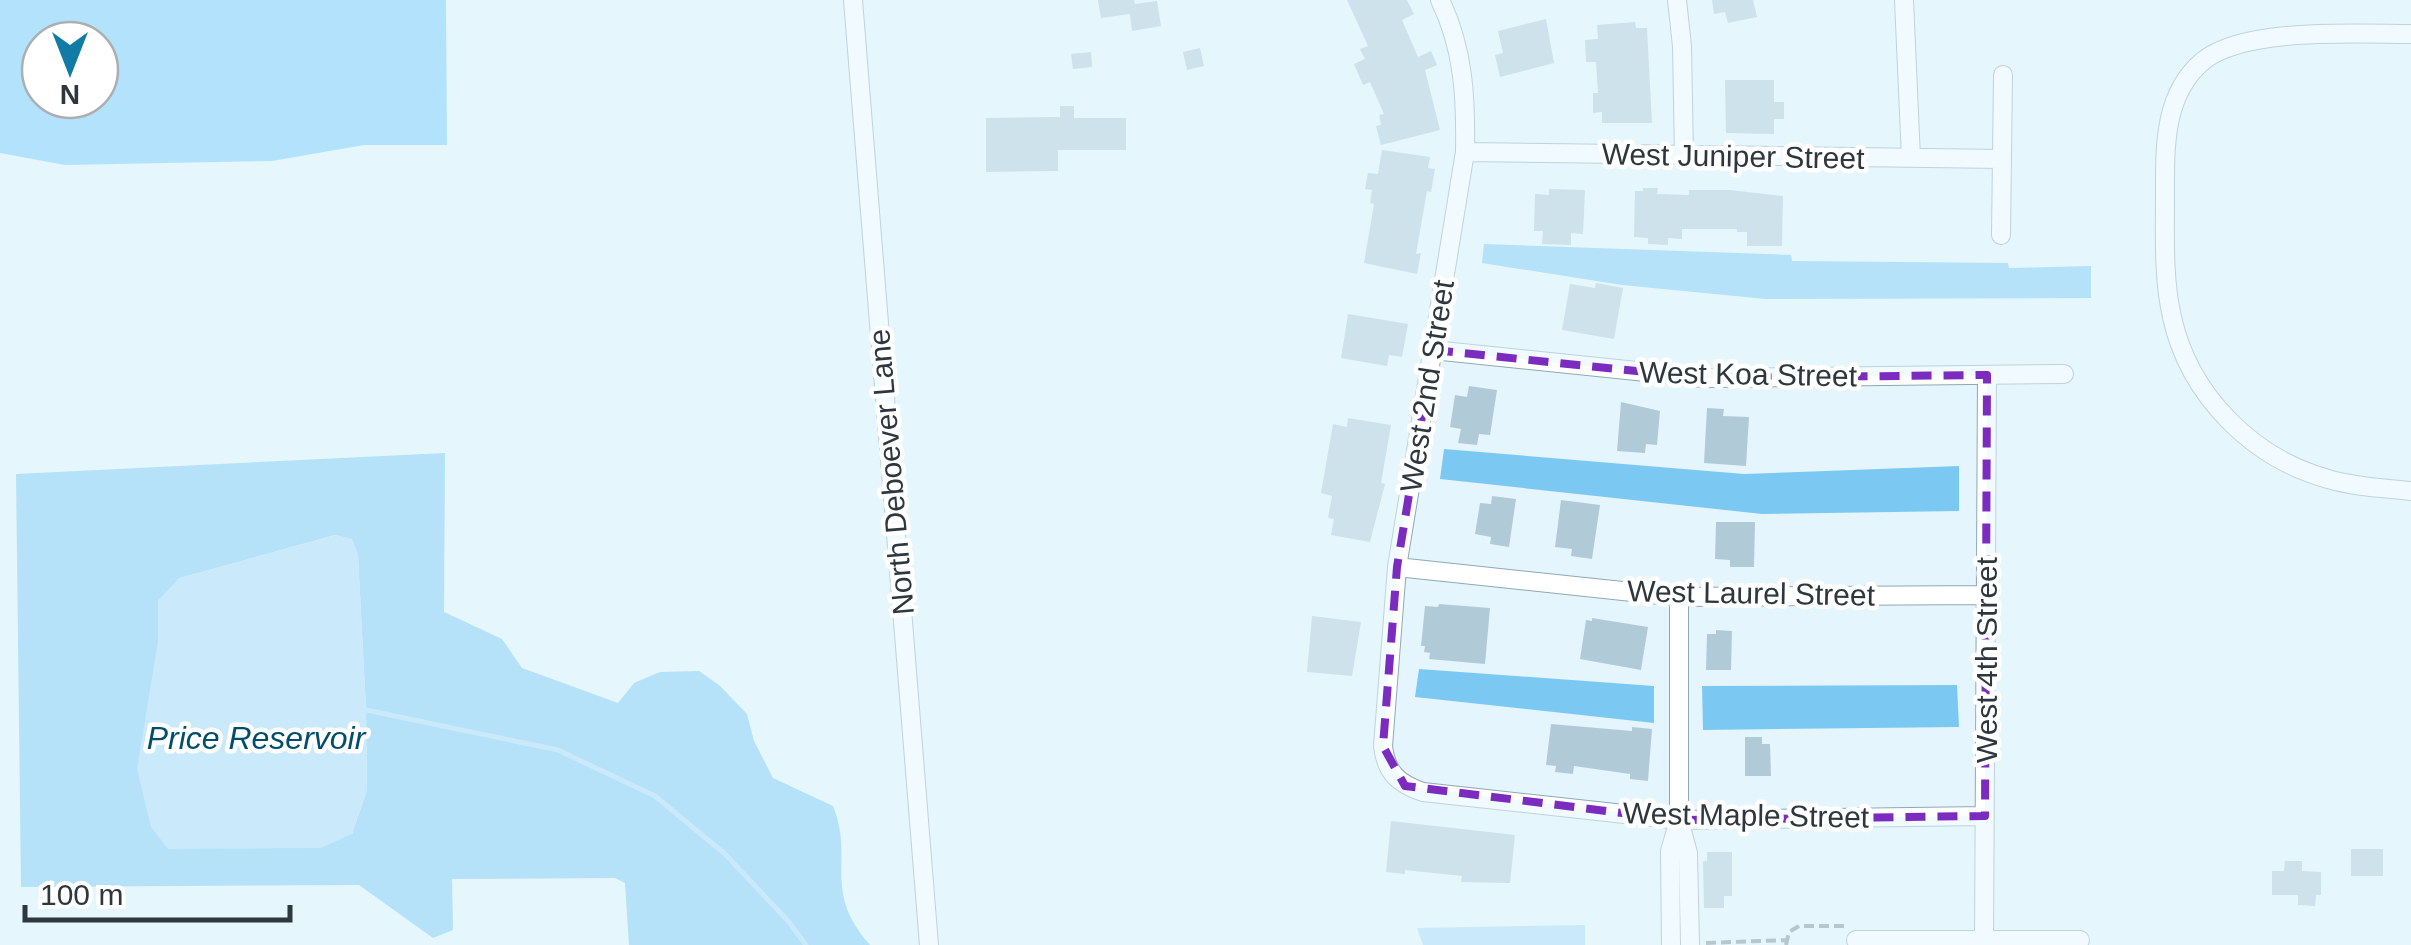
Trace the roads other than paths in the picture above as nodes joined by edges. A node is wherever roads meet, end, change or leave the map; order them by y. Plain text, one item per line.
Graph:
1 (853, 0) edge
2 (1440, 0) edge
3 (1677, 0) edge
4 (1904, 0) edge
5 (2411, 34) edge
6 (2003, 75) dead end
7 (1465, 152) junction
8 (1684, 156) junction
9 (1911, 158) junction
10 (2002, 159) junction
11 (2001, 235) dead end
12 (1433, 350) junction
13 (2064, 374) dead end
14 (1987, 375) junction
15 (2411, 491) edge
16 (1397, 568) junction
17 (1986, 595) junction
18 (1679, 597) junction
19 (1393, 775) joint
20 (1985, 816) junction
21 (1679, 820) junction
22 (1856, 940) dead end
23 (2080, 940) dead end
24 (1984, 942) edge
25 (1690, 944) edge
26 (929, 945) edge
27 (1671, 945) edge

1 - 26 street, North Deboever Lane
2 - 7 street, West 2nd Street
3 - 8 street
4 - 9 street
5 - 15 street
6 - 10 street
7 - 8 street, West Juniper Street
7 - 12 street, West 2nd Street
8 - 9 street, West Juniper Street
9 - 10 street, West Juniper Street
10 - 11 street
12 - 14 street, West Koa Street
12 - 16 street, West 2nd Street
13 - 14 street, West Koa Street
14 - 17 street, West 4th Street
16 - 18 street, West Laurel Street
16 - 19 street, West 2nd Street
17 - 18 street, West Laurel Street
17 - 20 street, West 4th Street
18 - 21 street
19 - 21 street, West Maple Street
20 - 21 street, West Maple Street
20 - 24 street, West 4th Street
21 - 25 street
21 - 27 street
22 - 24 street
23 - 24 street

